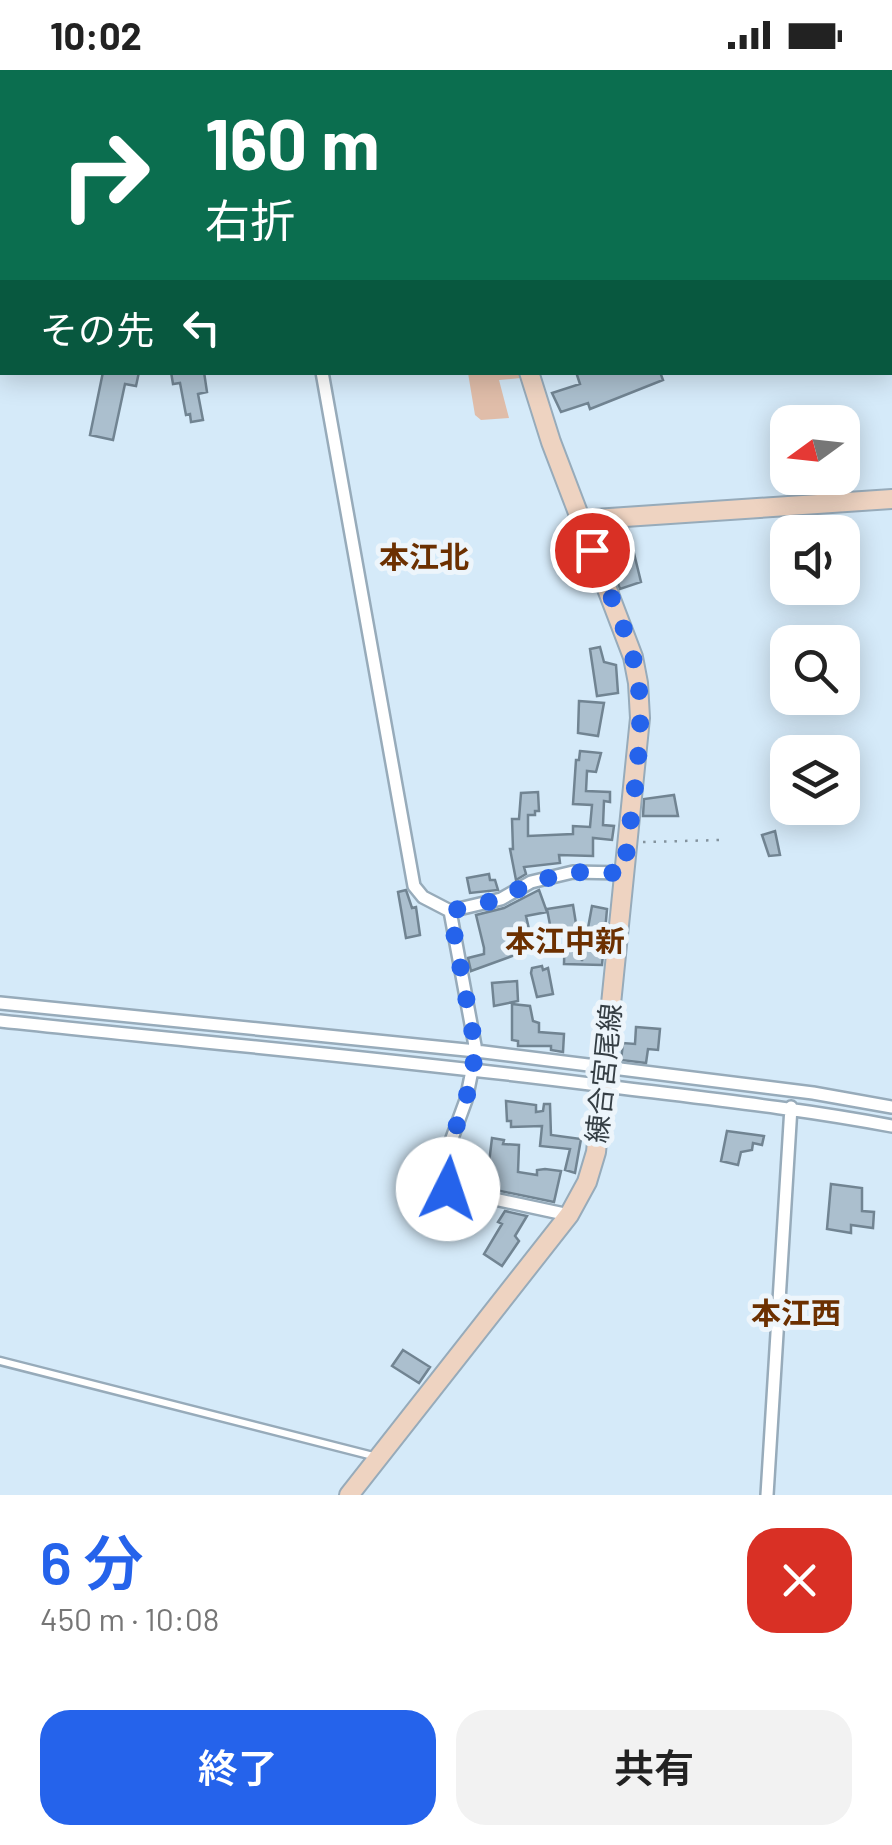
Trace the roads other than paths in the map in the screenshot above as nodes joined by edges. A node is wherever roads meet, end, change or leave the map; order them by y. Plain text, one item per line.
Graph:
1 (323, 375) edge
2 (529, 375) edge
3 (892, 499) edge
4 (580, 520) junction
5 (624, 873) junction
6 (450, 911) junction
7 (0, 1003) edge
8 (0, 1022) edge
9 (476, 1051) junction
10 (472, 1068) junction
11 (603, 1077) junction
12 (791, 1107) junction
13 (892, 1107) edge
14 (892, 1126) edge
15 (569, 1215) junction
16 (0, 1360) edge
17 (378, 1457) junction
18 (348, 1495) edge
19 (768, 1495) edge

1 - 6 street
2 - 4 main road, 練合宮尾線
3 - 4 main road
4 - 5 main road, 練合宮尾線
5 - 6 street
5 - 11 main road, 練合宮尾線
6 - 9 street
7 - 9 street
8 - 10 street
9 - 10 street
9 - 11 street
10 - 11 street
10 - 15 street
11 - 12 street
11 - 13 street
11 - 15 main road, 練合宮尾線
12 - 14 street
12 - 19 street
15 - 17 main road, 練合宮尾線
16 - 17 lane
17 - 18 main road, 練合宮尾線

